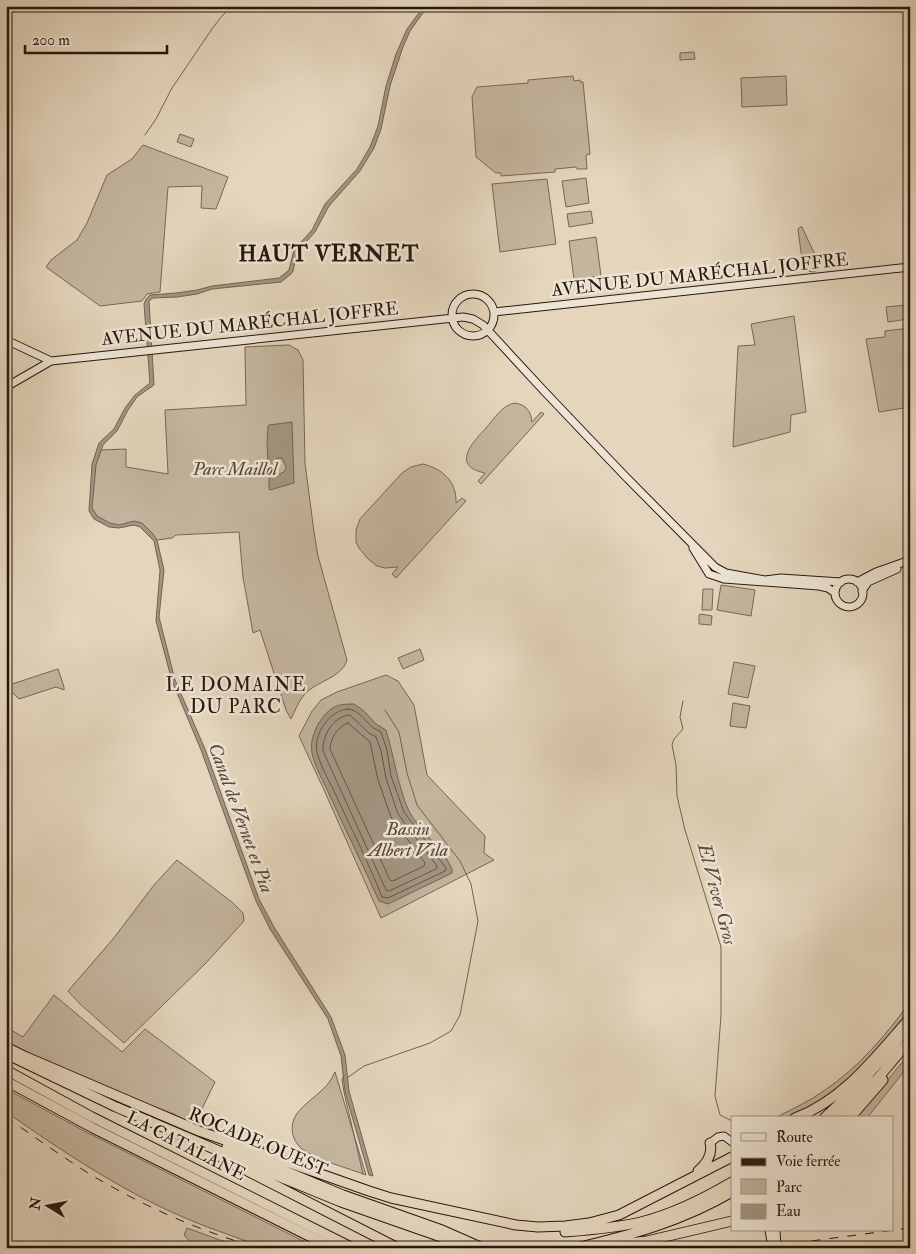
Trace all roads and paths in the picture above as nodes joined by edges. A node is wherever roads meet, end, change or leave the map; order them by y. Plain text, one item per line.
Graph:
1 (910, 267) edge
2 (494, 312) junction
3 (452, 318) junction
4 (488, 330) junction
5 (6, 340) edge
6 (51, 361) junction
7 (6, 387) edge
8 (680, 532) junction
9 (910, 560) edge
10 (910, 565) edge
11 (705, 568) junction
12 (747, 576) junction
13 (787, 579) junction
14 (841, 582) junction
15 (857, 582) junction
16 (776, 584) junction
17 (862, 591) junction
18 (835, 593) junction
19 (910, 1018) edge
20 (910, 1025) edge
21 (910, 1040) edge
22 (6, 1046) edge
23 (910, 1046) edge
24 (6, 1054) edge
25 (24, 1056) junction
26 (6, 1070) edge
27 (6, 1081) edge
28 (116, 1107) junction
29 (799, 1116) edge
30 (826, 1116) edge
31 (839, 1116) edge
32 (852, 1116) edge
33 (718, 1136) junction
34 (731, 1141) edge
35 (710, 1143) joint
36 (731, 1145) edge
37 (731, 1158) edge
38 (684, 1181) junction
39 (731, 1183) edge
40 (731, 1193) edge
41 (391, 1198) junction
42 (381, 1210) junction
43 (731, 1221) edge
44 (769, 1232) edge
45 (776, 1232) edge
46 (333, 1248) edge
47 (353, 1248) edge
48 (398, 1248) edge
49 (466, 1248) edge
50 (483, 1248) edge
51 (491, 1248) edge
52 (576, 1248) edge
53 (593, 1248) edge
54 (772, 1248) edge
55 (777, 1248) edge

1 - 2 main road, AVENUE DU MARÉCHAL JOFFRE
2 - 3 main road
2 - 4 main road
3 - 4 main road, AVENUE DU MARÉCHAL JOFFRE
3 - 4 main road
3 - 6 main road, AVENUE DU MARÉCHAL JOFFRE
4 - 8 main road, AVENUE DU MARÉCHAL JOFFRE
5 - 6 main road
6 - 7 main road
8 - 11 main road
8 - 12 main road
9 - 15 main road
10 - 17 main road
11 - 12 main road
11 - 16 main road
12 - 13 main road
13 - 14 main road
13 - 16 main road
14 - 15 main road
14 - 18 main road
15 - 17 main road
16 - 18 main road
17 - 18 main road
19 - 29 highway
20 - 30 highway
21 - 31 highway
22 - 25 highway
23 - 32 highway
24 - 28 highway
25 - 41 highway
25 - 42 highway, ROCADE OUEST
26 - 47 highway, LA CATALANE
27 - 46 highway, LA CATALANE
28 - 48 highway
28 - 49 highway, ROCADE OUEST
33 - 34 main road
33 - 35 main road
33 - 36 main road
35 - 38 highway
37 - 38 highway
38 - 41 highway
39 - 41 highway
40 - 52 highway
42 - 50 highway, ROCADE OUEST
42 - 51 highway
43 - 53 highway
44 - 54 main road
45 - 55 main road

